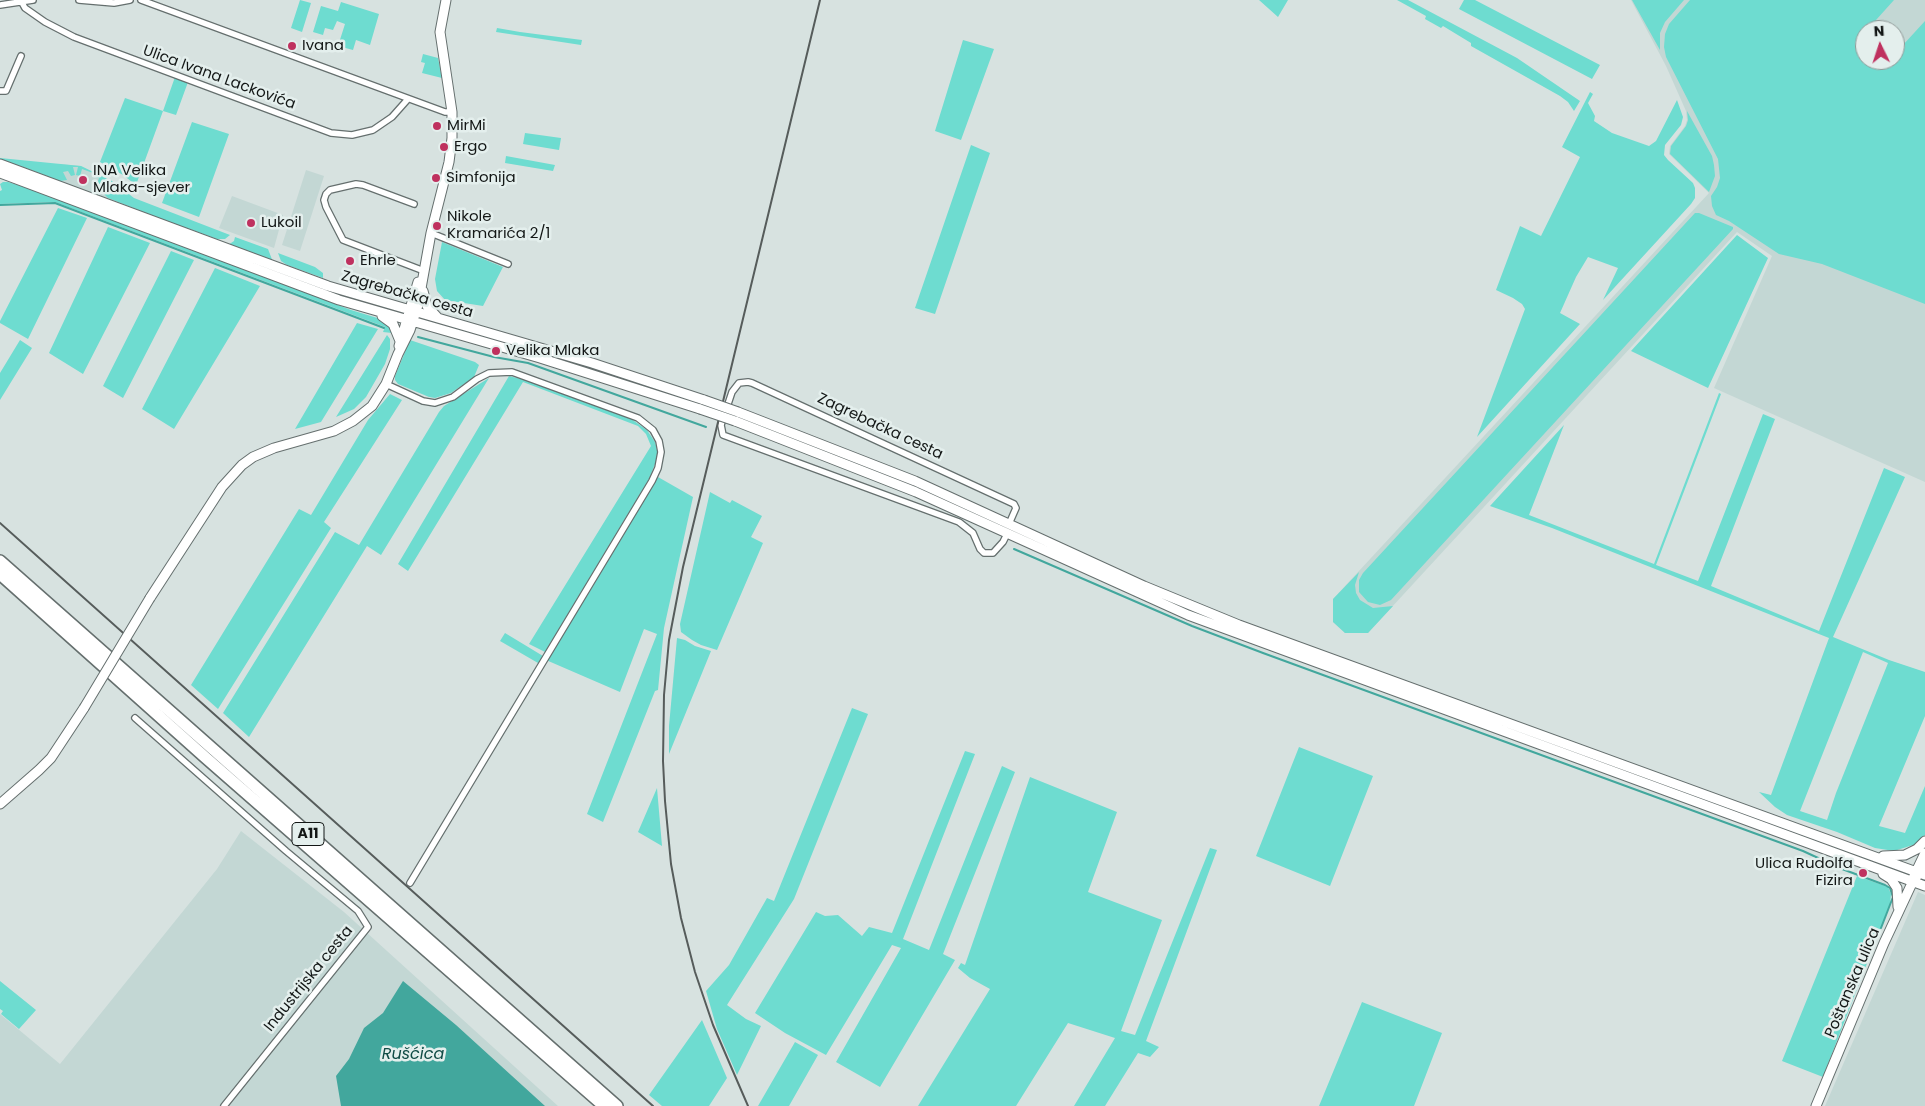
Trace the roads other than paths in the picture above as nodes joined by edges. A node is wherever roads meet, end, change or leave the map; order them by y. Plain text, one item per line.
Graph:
1 (33, 0) edge
2 (79, 0) edge
3 (130, 0) edge
4 (141, 0) edge
5 (446, 0) edge
6 (21, 2) junction
7 (3, 3) edge
8 (21, 56) dead end
9 (0, 91) edge
10 (408, 99) junction
11 (452, 112) junction
12 (0, 164) edge
13 (0, 173) edge
14 (414, 204) dead end
15 (432, 233) junction
16 (508, 264) dead end
17 (424, 271) junction
18 (422, 286) junction
19 (378, 312) junction
20 (411, 316) junction
21 (440, 320) junction
22 (400, 341) junction
23 (398, 354) junction
24 (386, 384) junction
25 (702, 404) junction
26 (736, 416) junction
27 (1009, 524) junction
28 (1007, 534) junction
29 (0, 561) edge
30 (0, 574) edge
31 (135, 718) dead end
32 (0, 804) edge
33 (1925, 841) edge
34 (1925, 853) edge
35 (1867, 854) junction
36 (1864, 863) junction
37 (1921, 872) edge
38 (1913, 881) junction
39 (410, 883) dead end
40 (1925, 886) edge
41 (1895, 919) junction
42 (224, 1106) edge
43 (604, 1106) edge
44 (617, 1106) edge
45 (1816, 1106) edge

1 - 6 street
2 - 3 street
4 - 10 street
5 - 11 main road
6 - 7 street
6 - 10 street, Ulica Ivana Lackovića
8 - 9 street
10 - 11 street
11 - 15 main road
12 - 20 main road, Zagrebačka cesta
13 - 19 main road, Zagrebačka cesta
14 - 17 street
15 - 16 street
15 - 17 main road
17 - 18 main road
17 - 20 main road
18 - 20 main road
18 - 21 main road
19 - 20 main road, Zagrebačka cesta
19 - 22 main road
20 - 21 main road, Zagrebačka cesta
20 - 22 main road
20 - 23 main road
20 - 25 main road, Zagrebačka cesta
21 - 25 main road, Zagrebačka cesta
22 - 23 main road
23 - 24 main road
24 - 32 main road, bridge
24 - 39 street
25 - 26 main road, Zagrebačka cesta, bridge
26 - 27 main road, Zagrebačka cesta
26 - 28 main road, Zagrebačka cesta
27 - 28 street, Zagrebačka cesta
27 - 35 main road, Zagrebačka cesta
28 - 36 main road, Zagrebačka cesta
29 - 44 highway, A11
30 - 43 highway, A11
31 - 42 street, Industrijska cesta
33 - 35 main road
34 - 37 main road
35 - 37 main road
36 - 38 main road
36 - 41 main road
37 - 38 main road, Poštanska ulica
38 - 40 main road
38 - 41 main road, Poštanska ulica
41 - 45 main road, Poštanska ulica

